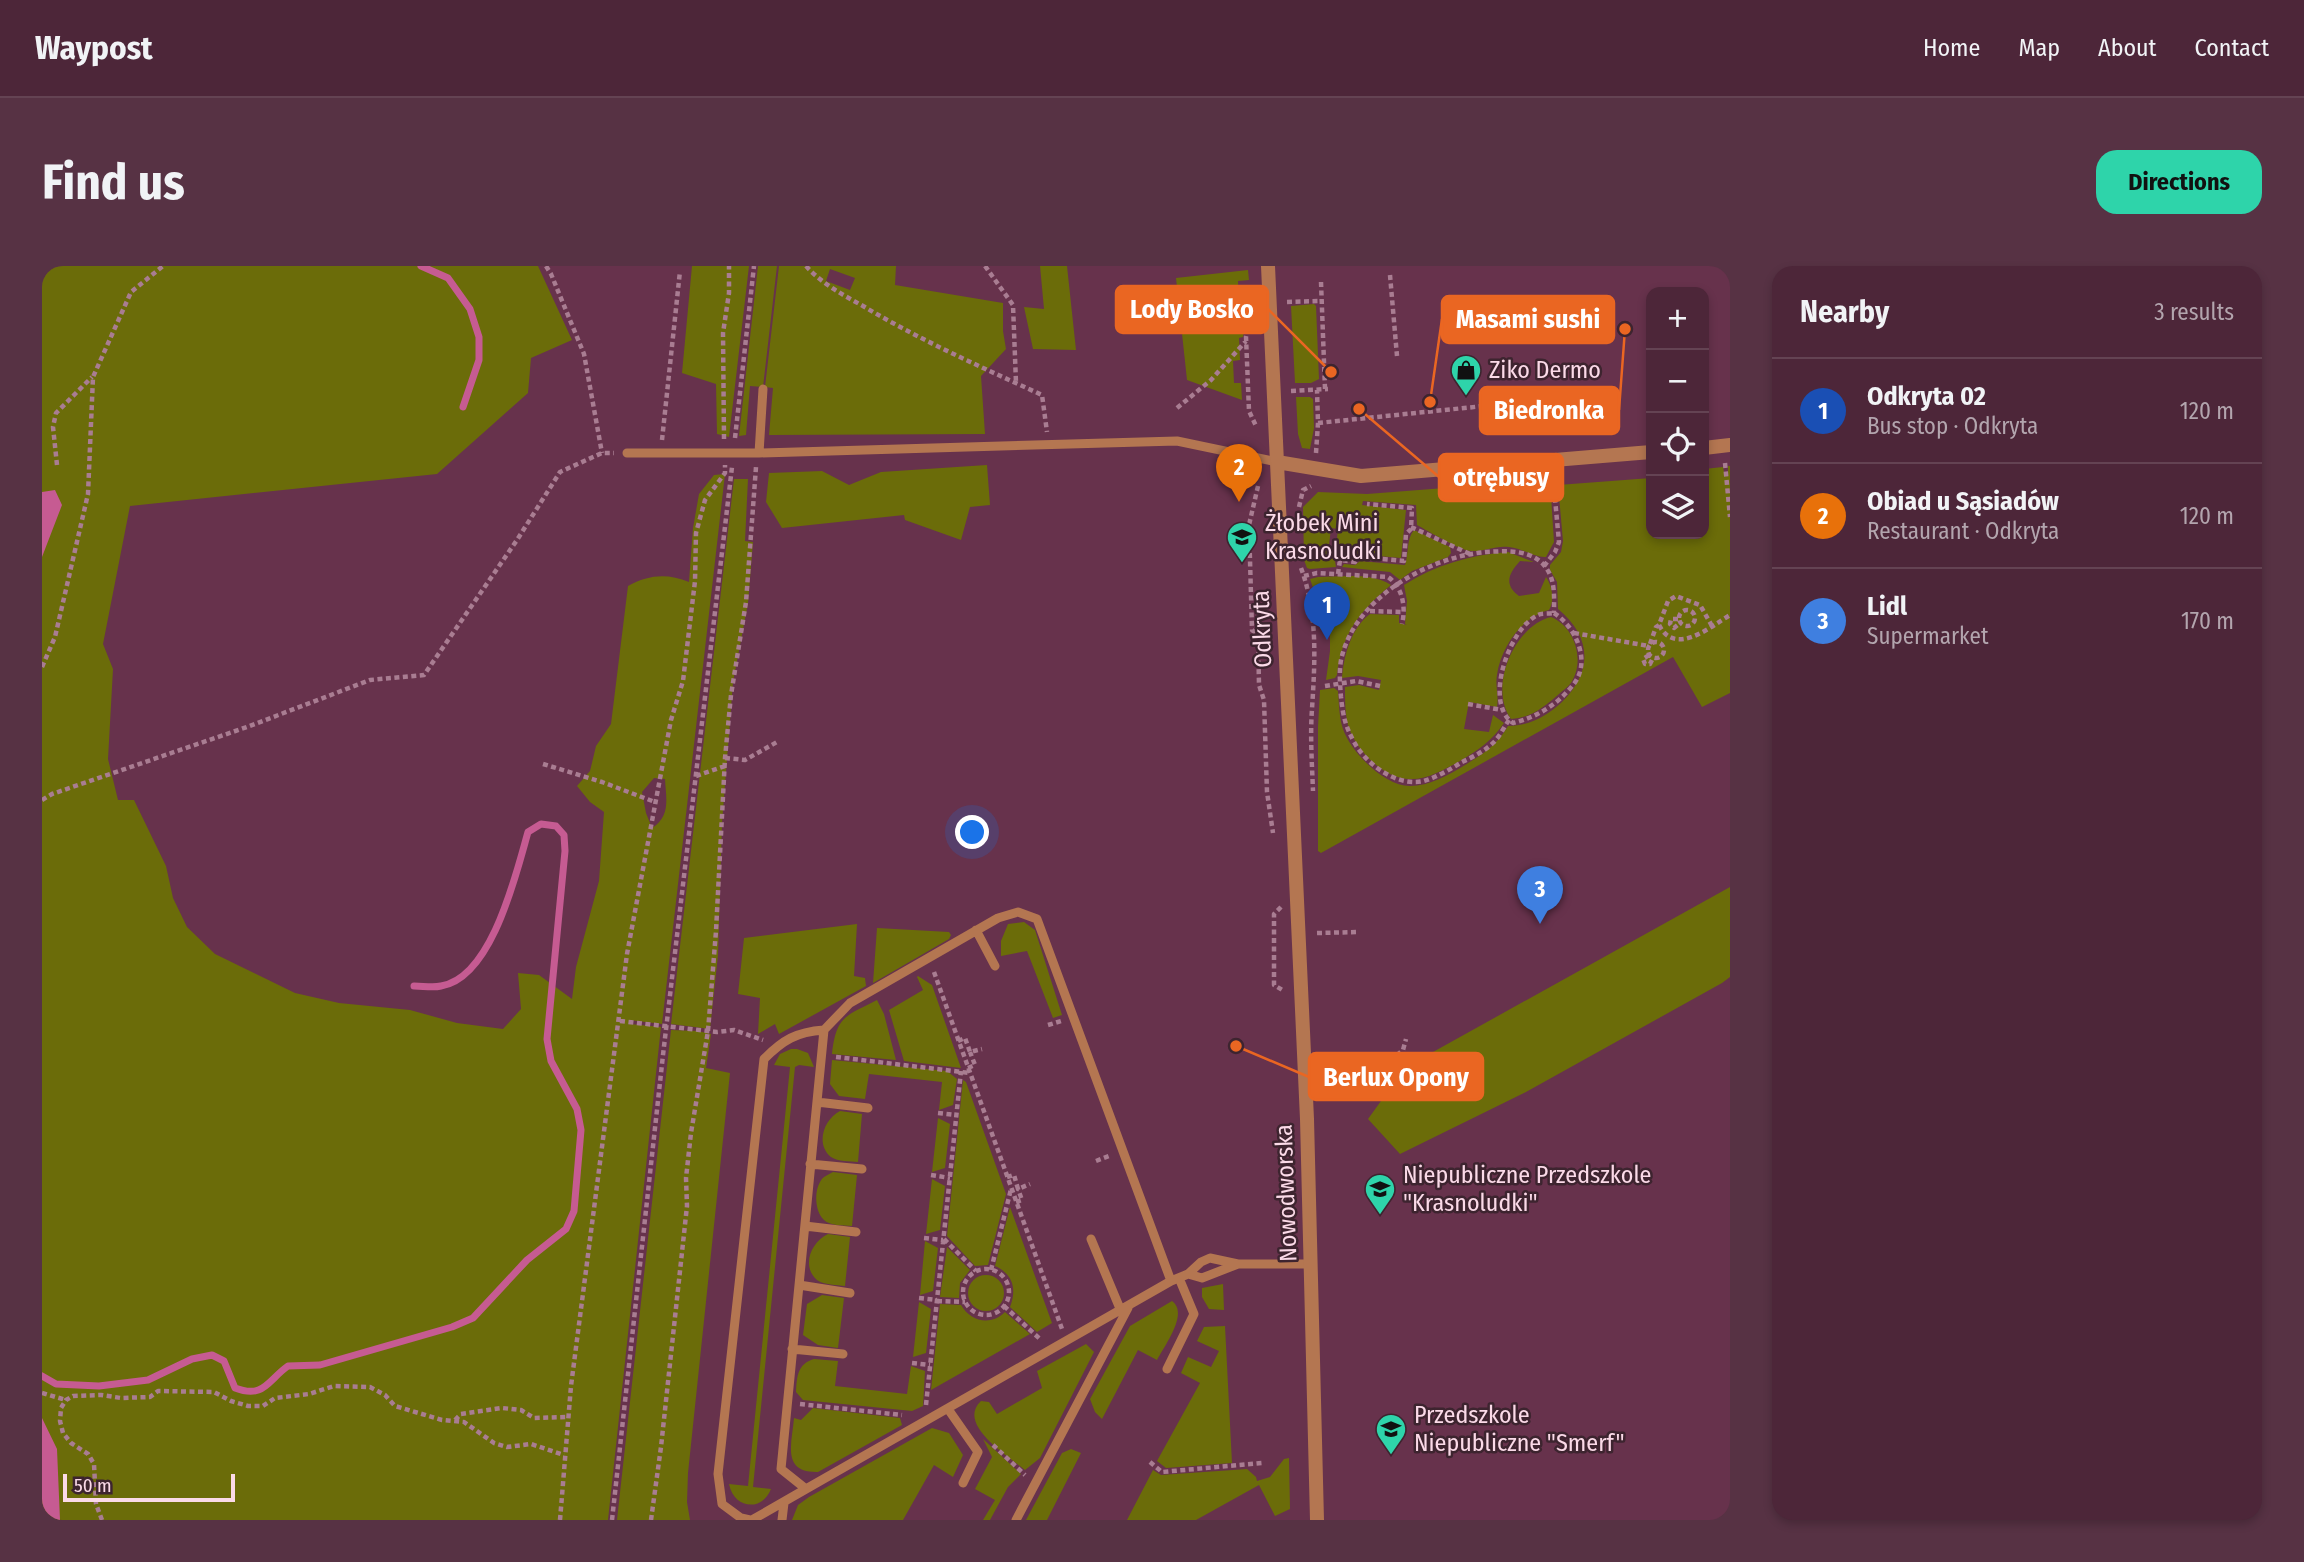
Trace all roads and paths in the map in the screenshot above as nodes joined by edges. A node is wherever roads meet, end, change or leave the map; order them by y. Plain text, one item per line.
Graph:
1 (163, 266) edge
2 (546, 266) edge
3 (729, 266) edge
4 (754, 266) edge
5 (806, 266) edge
6 (985, 266) edge
7 (1268, 266) edge
8 (680, 271) dead end
9 (1390, 275) dead end
10 (1321, 282) dead end
11 (1321, 301) junction
12 (1287, 302) dead end
13 (1246, 340) dead end
14 (1397, 356) dead end
15 (93, 377) junction
16 (1016, 383) junction
17 (763, 388) dead end
18 (1317, 390) junction
19 (1291, 391) dead end
20 (1596, 400) dead end
21 (1177, 408) dead end
22 (1318, 423) junction
23 (662, 436) dead end
24 (1049, 444) junction
25 (1730, 445) edge
26 (1709, 447) edge
27 (1646, 452) edge
28 (602, 453) junction
29 (627, 453) joint
30 (759, 453) junction
31 (729, 454) junction
32 (1316, 454) dead end
33 (1277, 462) junction
34 (1725, 462) dead end
35 (57, 465) dead end
36 (1553, 476) dead end
37 (1728, 476) edge
38 (1255, 502) dead end
39 (1367, 504) dead end
40 (1730, 517) edge
41 (1411, 527) junction
42 (1470, 554) junction
43 (1544, 566) junction
44 (1338, 574) junction
45 (1304, 576) dead end
46 (1396, 584) junction
47 (1700, 604) junction
48 (1687, 609) junction
49 (1369, 611) junction
50 (1404, 612) junction
51 (1664, 612) junction
52 (1554, 613) junction
53 (1730, 615) edge
54 (1679, 621) junction
55 (1402, 624) dead end
56 (1659, 625) junction
57 (1712, 626) junction
58 (1574, 633) junction
59 (1674, 638) junction
60 (1649, 645) junction
61 (1664, 652) junction
62 (42, 667) edge
63 (1340, 684) junction
64 (1380, 686) dead end
65 (1314, 687) dead end
66 (1468, 704) dead end
67 (1502, 710) junction
68 (1509, 720) junction
69 (777, 742) dead end
70 (726, 758) junction
71 (543, 764) dead end
72 (725, 766) junction
73 (695, 776) junction
74 (42, 800) edge
75 (655, 802) junction
76 (1274, 844) dead end
77 (1296, 865) joint
78 (1282, 897) dead end
79 (976, 930) junction
80 (1358, 932) dead end
81 (1317, 933) dead end
82 (929, 958) junction
83 (996, 966) dead end
84 (1285, 992) dead end
85 (620, 1021) junction
86 (666, 1027) junction
87 (824, 1030) junction
88 (708, 1031) junction
89 (1406, 1039) dead end
90 (958, 1041) junction
91 (778, 1046) junction
92 (982, 1049) dead end
93 (970, 1052) junction
94 (821, 1055) junction
95 (969, 1070) junction
96 (961, 1071) junction
97 (1322, 1097) dead end
98 (817, 1102) junction
99 (868, 1108) dead end
100 (938, 1113) dead end
101 (956, 1115) junction
102 (810, 1164) junction
103 (862, 1169) dead end
104 (931, 1175) dead end
105 (1007, 1177) junction
106 (950, 1178) junction
107 (1030, 1184) dead end
108 (1011, 1188) junction
109 (1018, 1189) junction
110 (1016, 1202) junction
111 (804, 1226) junction
112 (856, 1232) dead end
113 (925, 1238) dead end
114 (943, 1239) junction
115 (1091, 1239) dead end
116 (1238, 1264) junction
117 (1311, 1264) junction
118 (992, 1270) junction
119 (976, 1271) junction
120 (1179, 1278) junction
121 (799, 1285) junction
122 (849, 1293) dead end
123 (919, 1298) dead end
124 (937, 1300) junction
125 (965, 1302) junction
126 (1004, 1306) junction
127 (1124, 1309) junction
128 (1066, 1342) junction
129 (792, 1349) junction
130 (1052, 1350) junction
131 (843, 1354) dead end
132 (912, 1363) dead end
133 (930, 1365) junction
134 (1167, 1369) dead end
135 (42, 1393) edge
136 (66, 1401) junction
137 (787, 1403) junction
138 (926, 1409) dead end
139 (948, 1409) junction
140 (911, 1416) dead end
141 (568, 1417) junction
142 (454, 1421) junction
143 (564, 1455) junction
144 (1262, 1461) dead end
145 (1150, 1462) dead end
146 (963, 1483) dead end
147 (806, 1489) junction
148 (784, 1503) junction
149 (102, 1520) edge
150 (560, 1520) edge
151 (612, 1520) edge
152 (651, 1520) edge
153 (746, 1520) edge
154 (782, 1520) edge
155 (1016, 1520) edge
156 (1317, 1520) edge

1 - 15 path
2 - 28 path
3 - 31 path
4 - 31 path
5 - 16 path
6 - 16 path
7 - 33 street, Odkryta
8 - 23 path
9 - 14 path
10 - 11 path
11 - 12 path
11 - 18 path
13 - 21 path
15 - 35 path
15 - 62 path
16 - 24 path
17 - 30 lane
18 - 19 path
18 - 22 path
20 - 22 path
22 - 32 path
24 - 30 lane
24 - 33 lane
25 - 26 street
27 - 33 street
28 - 29 path
28 - 74 path
29 - 31 lane
30 - 31 lane
30 - 70 path
31 - 73 path
31 - 75 path
33 - 77 street, Odkryta
34 - 37 path
36 - 43 path
37 - 40 path
38 - 76 path
39 - 41 path
41 - 42 path
41 - 44 path
42 - 43 path
42 - 46 path
43 - 52 path
44 - 45 path
44 - 46 path
46 - 49 path
46 - 50 path
47 - 48 path
47 - 51 path
47 - 57 path
48 - 54 path
48 - 54 path
49 - 50 path
49 - 63 path
50 - 55 path
51 - 54 path
51 - 56 path
52 - 58 path
52 - 67 path
53 - 57 path
56 - 59 path
56 - 60 path
57 - 59 path
58 - 60 path
58 - 68 path
59 - 61 path
60 - 61 path
60 - 61 path
63 - 64 path
63 - 65 path
63 - 68 path
66 - 67 path
67 - 68 path
69 - 70 path
70 - 72 path
71 - 75 path
72 - 73 path
72 - 88 path
73 - 86 path
75 - 85 path
77 - 117 street, Nowodworska
78 - 84 path
79 - 82 lane
79 - 83 lane
79 - 120 lane
80 - 81 path
82 - 87 lane
82 - 90 path
85 - 86 path
85 - 141 path
86 - 88 path
86 - 151 path
87 - 91 lane
87 - 94 lane
88 - 91 path
88 - 152 path
89 - 97 path
90 - 93 path
90 - 95 path
91 - 153 lane
92 - 93 path
93 - 95 path
94 - 96 path
94 - 98 lane
95 - 96 path
95 - 105 path
96 - 101 path
98 - 99 lane
98 - 102 lane
100 - 101 path
101 - 106 path
102 - 103 lane
102 - 111 lane
104 - 106 path
105 - 108 path
105 - 109 path
106 - 114 path
107 - 109 path
108 - 110 path
108 - 118 path
109 - 110 path
110 - 128 path
111 - 112 lane
111 - 121 lane
113 - 114 path
114 - 119 path
114 - 124 path
115 - 127 lane
116 - 117 lane
116 - 120 lane
116 - 120 lane
117 - 156 street, Nowodworska
118 - 119 path
118 - 126 path
119 - 125 path
120 - 127 lane
120 - 134 lane
121 - 122 lane
121 - 129 lane
123 - 124 path
124 - 125 path
124 - 133 path
125 - 126 path
126 - 130 path
127 - 128 lane
127 - 155 lane
128 - 130 lane
129 - 131 lane
129 - 137 lane
130 - 139 lane
132 - 133 path
133 - 138 path
135 - 136 path
136 - 142 path
136 - 149 path
137 - 140 path
137 - 147 lane
139 - 146 lane
139 - 147 lane
141 - 142 path
141 - 143 path
142 - 143 path
143 - 150 path
144 - 145 path
147 - 148 lane
148 - 153 lane
148 - 154 lane

